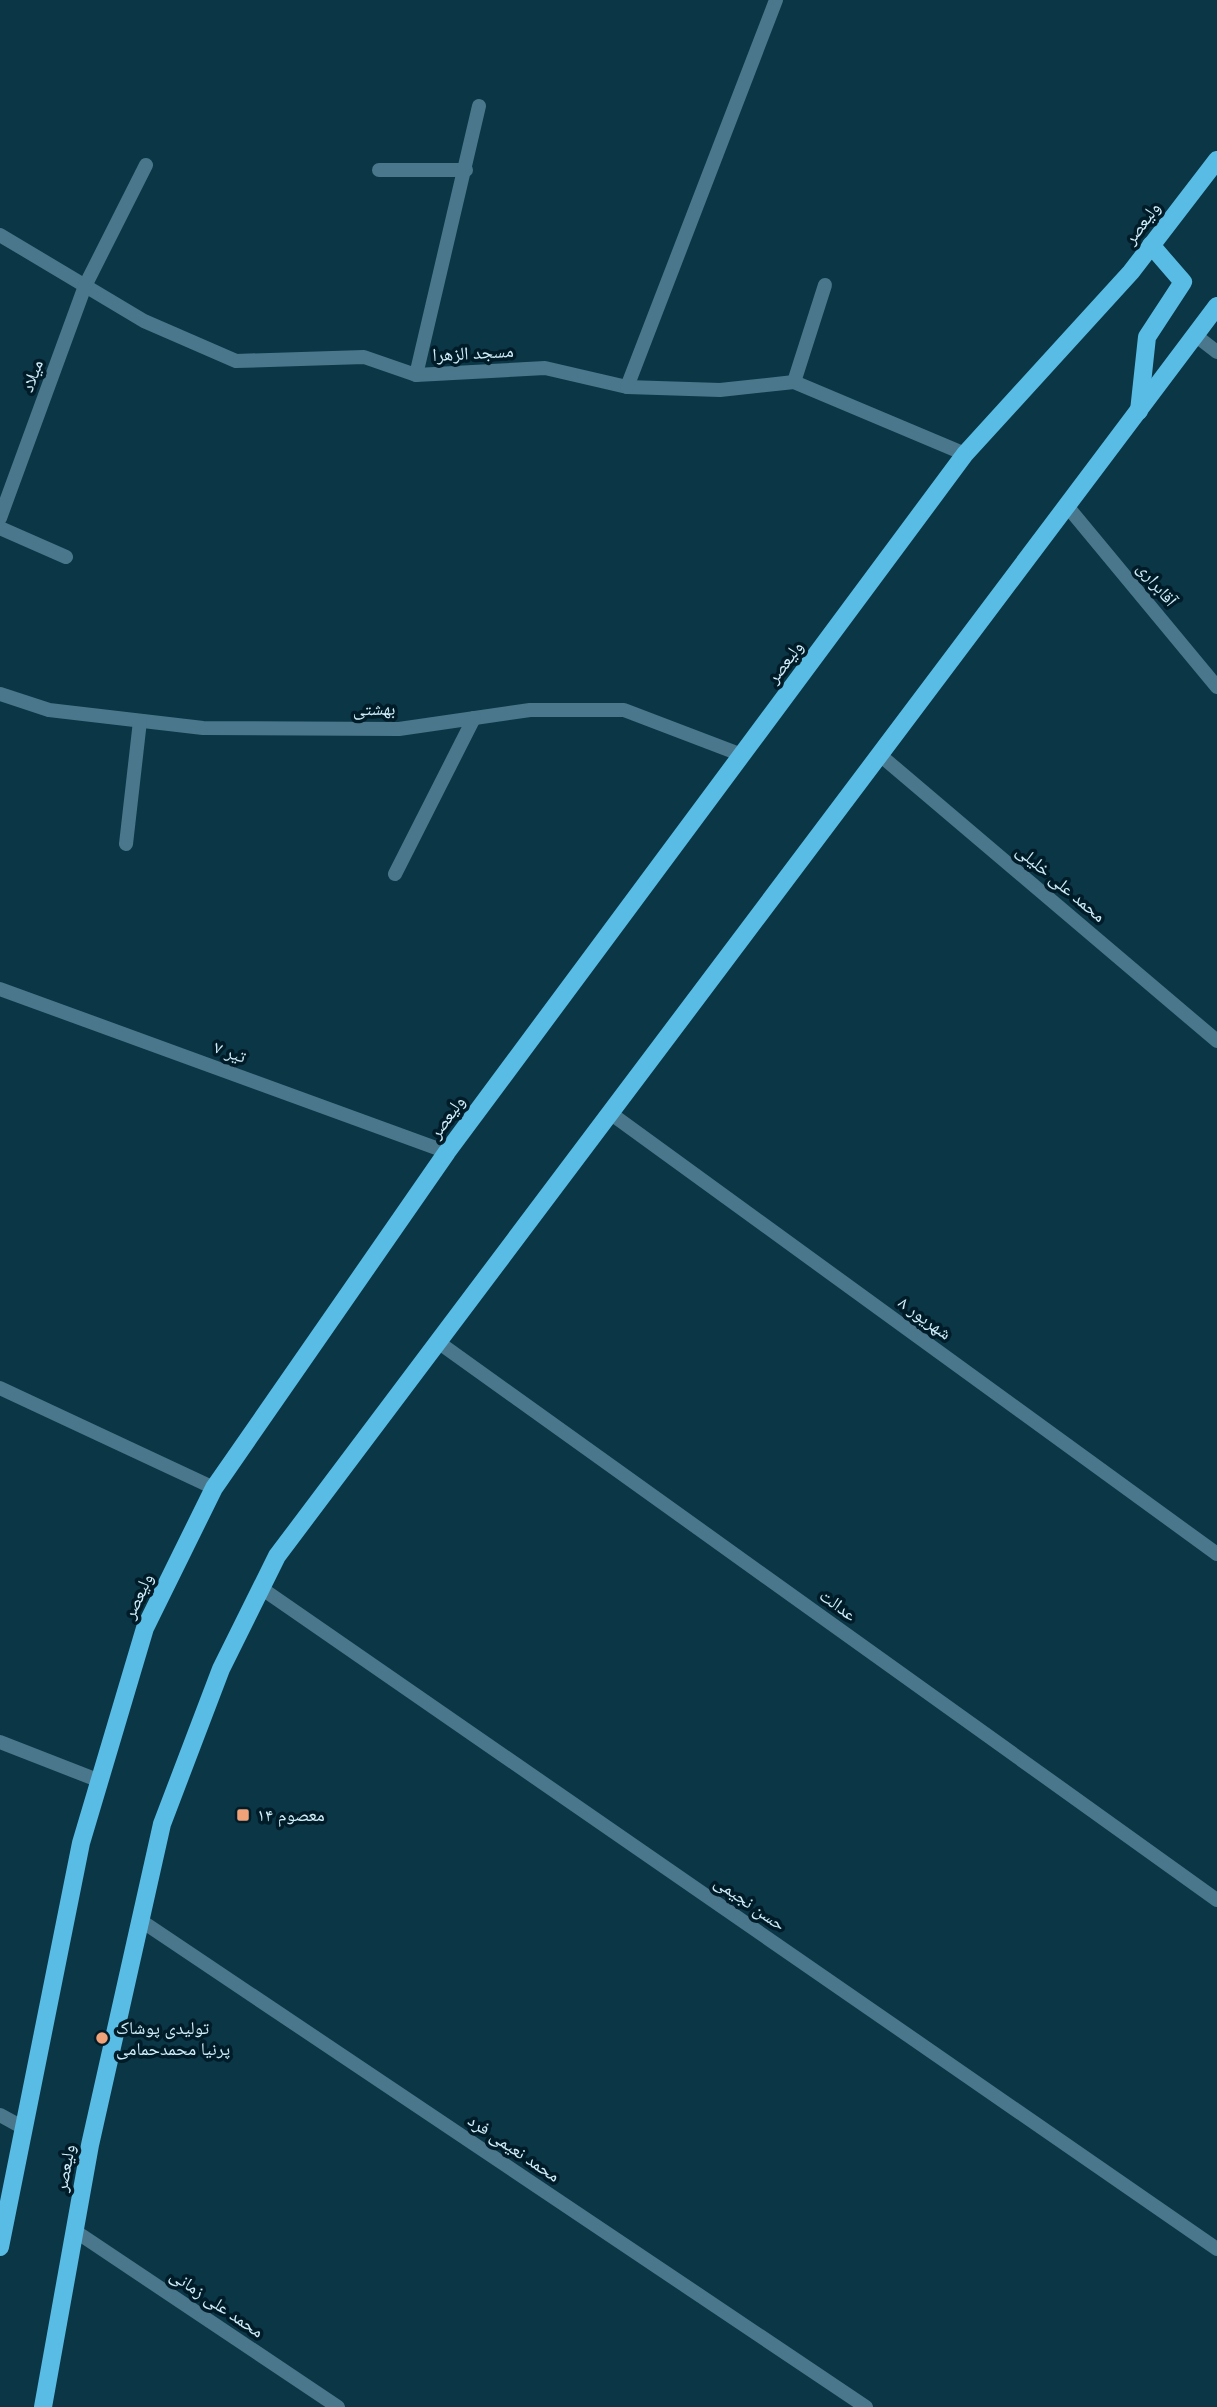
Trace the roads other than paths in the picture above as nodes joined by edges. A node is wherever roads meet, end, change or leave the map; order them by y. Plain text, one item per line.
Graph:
1 (776, 0) edge
2 (479, 106) dead end
3 (1217, 160) edge
4 (146, 165) dead end
5 (379, 170) dead end
6 (466, 170) junction
7 (0, 235) edge
8 (1151, 245) junction
9 (825, 285) dead end
10 (85, 286) junction
11 (1217, 306) edge
12 (1195, 335) junction
13 (1217, 352) edge
14 (416, 375) junction
15 (794, 382) junction
16 (627, 387) junction
17 (1139, 411) junction
18 (965, 454) junction
19 (1067, 506) junction
20 (0, 518) edge
21 (0, 528) edge
22 (66, 557) dead end
23 (1217, 687) edge
24 (0, 694) edge
25 (474, 719) junction
26 (140, 721) junction
27 (742, 755) junction
28 (880, 755) junction
29 (126, 844) dead end
30 (396, 874) dead end
31 (0, 989) edge
32 (1217, 1041) edge
33 (610, 1113) junction
34 (447, 1152) junction
35 (438, 1342) junction
36 (0, 1388) edge
37 (214, 1488) junction
38 (1217, 1554) edge
39 (261, 1588) junction
40 (0, 1742) edge
41 (100, 1781) junction
42 (1217, 1900) edge
43 (140, 1920) junction
44 (0, 2115) edge
45 (22, 2127) junction
46 (75, 2231) junction
47 (0, 2247) edge
48 (1217, 2249) edge
49 (43, 2407) edge
50 (338, 2407) edge
51 (866, 2407) edge

1 - 16 street
2 - 6 street
3 - 8 main road, ولیعصر
4 - 10 street, میلاد
5 - 6 street
6 - 14 street
7 - 10 street, مسجد الزهرا
8 - 17 main road
8 - 18 main road, ولیعصر
9 - 15 street
10 - 14 street, مسجد الزهرا
10 - 20 street, میلاد
11 - 12 main road, ولیعصر
12 - 13 street
12 - 17 main road, ولیعصر
14 - 16 street, مسجد الزهرا
15 - 16 street, مسجد الزهرا
15 - 18 street, مسجد الزهرا
17 - 19 main road, ولیعصر
18 - 27 main road, ولیعصر
19 - 23 street, آقابراری
19 - 28 main road, ولیعصر
21 - 22 street
24 - 26 street, بهشتی
25 - 26 street, بهشتی
25 - 27 street, بهشتی
25 - 30 street
26 - 29 street
27 - 34 main road, ولیعصر
28 - 32 street, محمد علی خلیلی
28 - 33 main road, ولیعصر
31 - 34 street, ۷ تیر
33 - 35 main road, ولیعصر
33 - 38 street, ۸ شهریور
34 - 37 main road, ولیعصر
35 - 39 main road, ولیعصر
35 - 42 street, عدالت
36 - 37 street
37 - 41 main road, ولیعصر
39 - 43 main road, ولیعصر
39 - 48 street, حسن نجیمی
40 - 41 street
41 - 45 main road, ولیعصر
43 - 46 main road, ولیعصر
43 - 51 street, محمد نعیمی فرد
44 - 45 street
45 - 47 main road, ولیعصر
46 - 49 main road, ولیعصر
46 - 50 street, محمد علی زمانی

